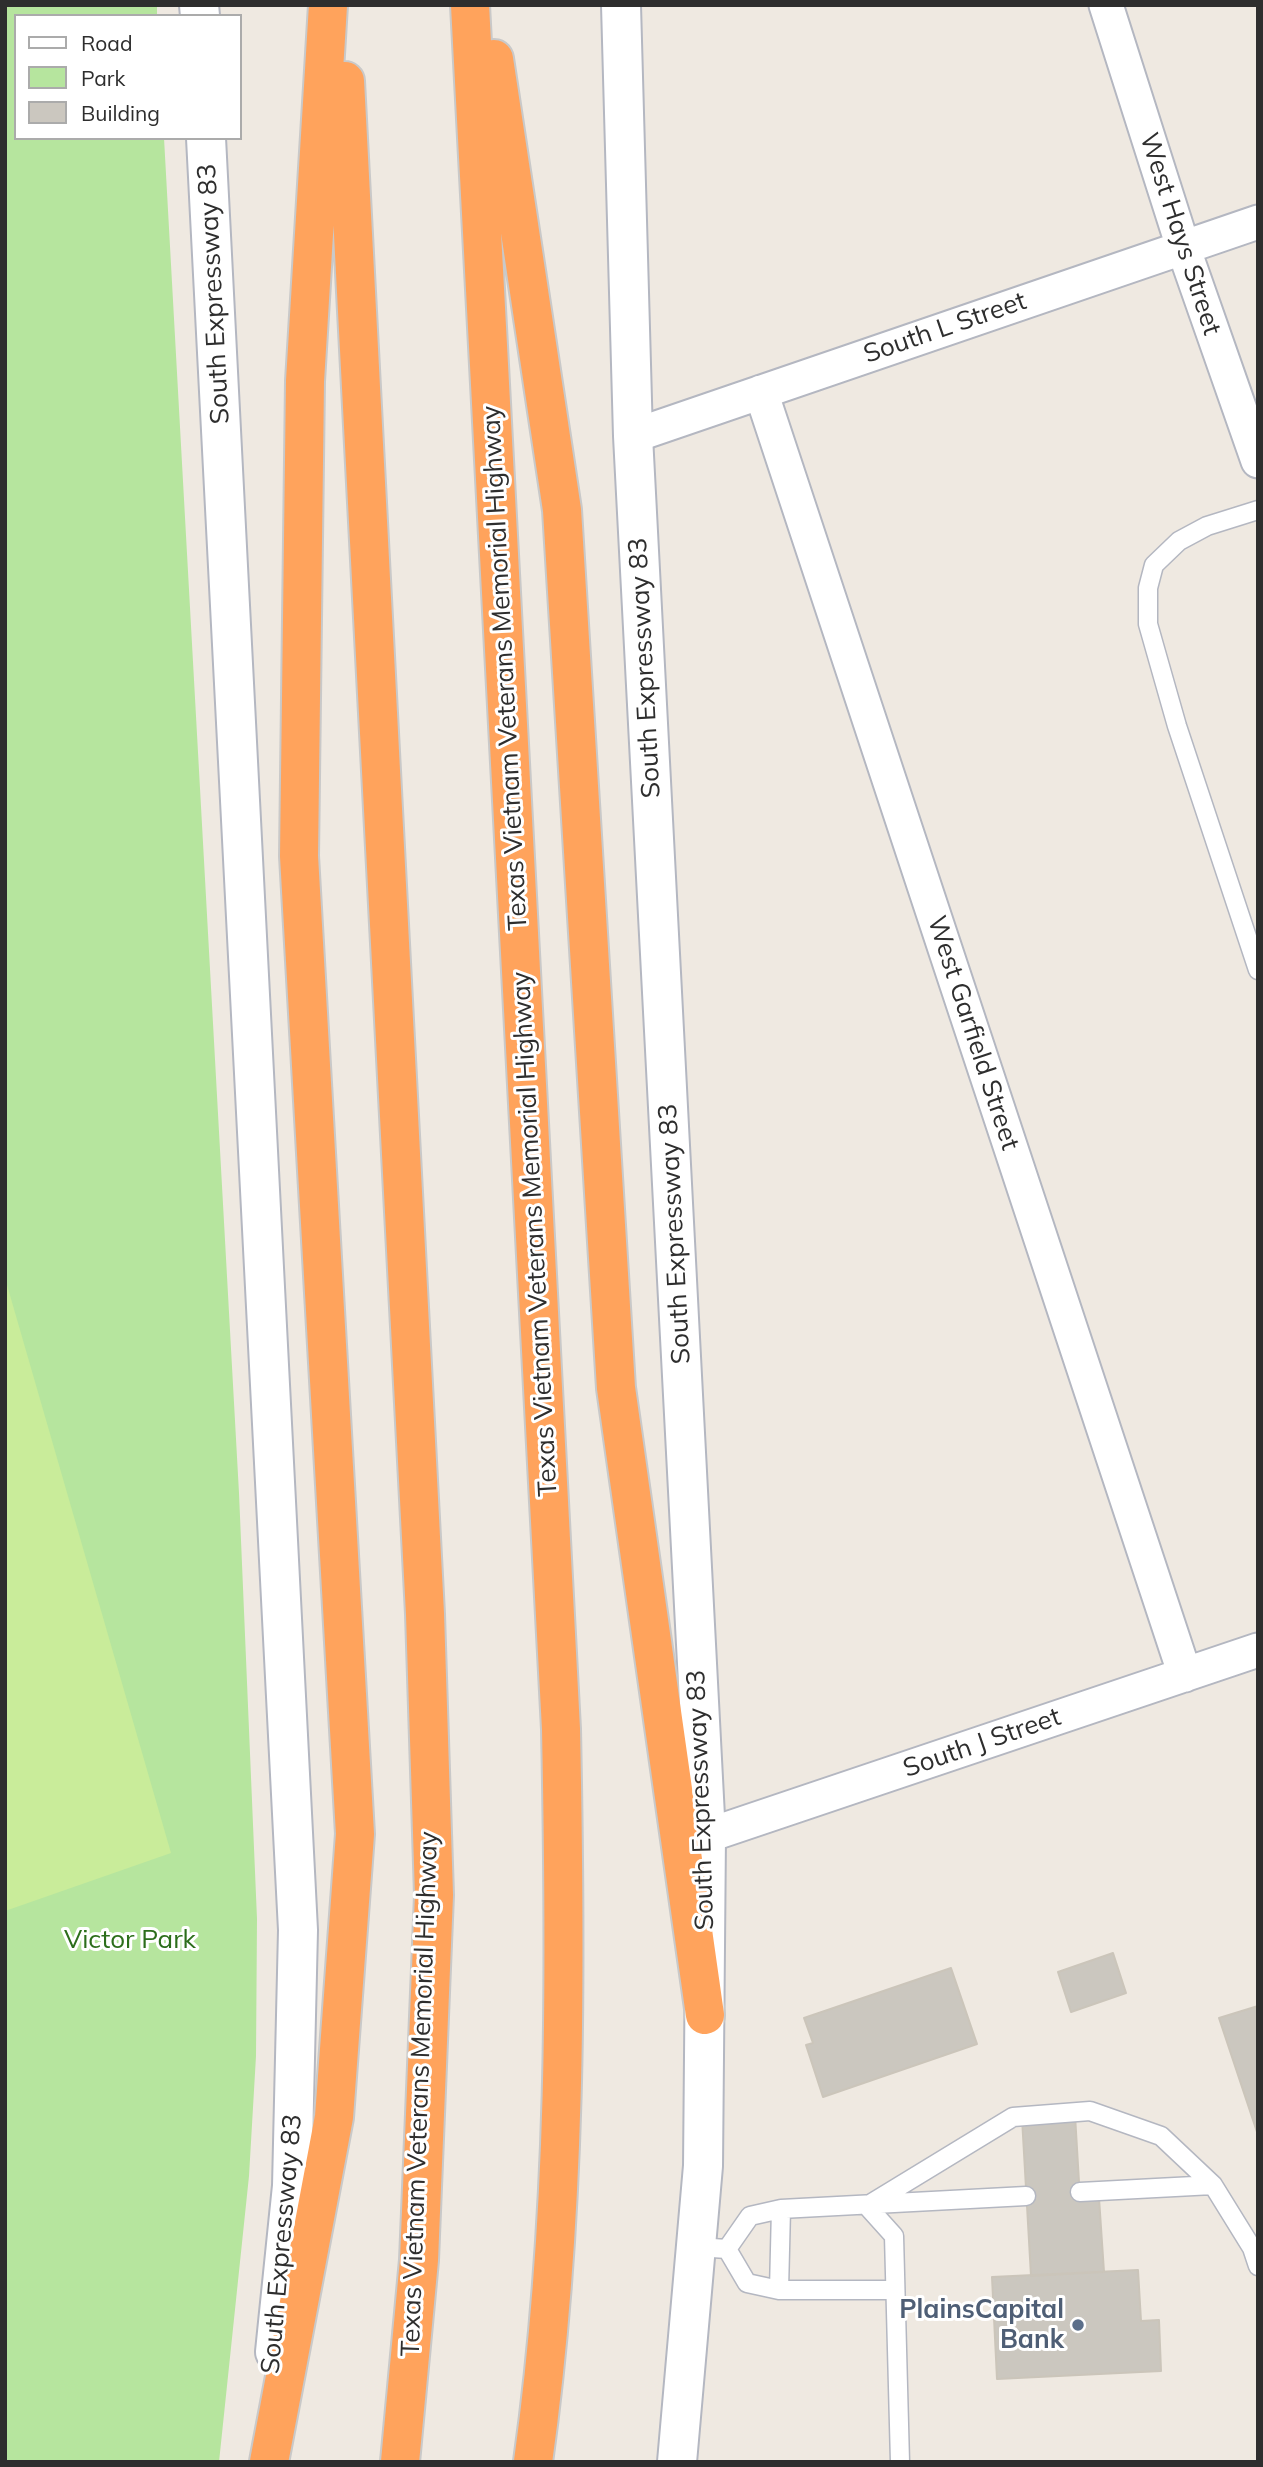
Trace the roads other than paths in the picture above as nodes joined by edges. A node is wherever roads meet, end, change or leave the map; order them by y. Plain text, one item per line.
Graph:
1 (328, 5) edge
2 (341, 5) edge
3 (470, 5) edge
4 (486, 5) edge
5 (621, 5) edge
6 (1106, 5) edge
7 (206, 140) edge
8 (1258, 222) edge
9 (1183, 247) junction
10 (761, 392) junction
11 (634, 436) junction
12 (1258, 461) edge
13 (1258, 510) edge
14 (1258, 970) edge
15 (1258, 1650) edge
16 (1185, 1675) junction
17 (706, 1836) junction
18 (705, 2015) junction
19 (1213, 2185) junction
20 (1080, 2192) dead end
21 (1026, 2196) dead end
22 (867, 2206) junction
23 (781, 2210) junction
24 (712, 2248) junction
25 (1258, 2266) edge
26 (779, 2290) junction
27 (895, 2290) junction
28 (261, 2462) edge
29 (269, 2462) edge
30 (400, 2462) edge
31 (533, 2462) edge
32 (677, 2462) edge
33 (900, 2462) edge

1 - 29 highway
2 - 30 highway, Texas Vietnam Veterans Memorial Highway
3 - 31 highway, Texas Vietnam Veterans Memorial Highway
4 - 18 highway
5 - 11 main road, South Expressway 83
6 - 9 street, West Hays Street
7 - 28 main road, South Expressway 83
8 - 9 street, South L Street
9 - 10 street, South L Street
9 - 12 street, West Hays Street
10 - 11 street, South L Street
10 - 16 street, West Garfield Street
11 - 17 main road, South Expressway 83
13 - 14 lane
15 - 16 street, South J Street
16 - 17 street, South J Street
17 - 18 main road, South Expressway 83
18 - 24 main road, South Expressway 83
19 - 20 lane
19 - 22 lane
19 - 25 lane
21 - 22 lane
22 - 23 lane
22 - 27 lane
23 - 24 lane
23 - 26 lane
24 - 26 lane
24 - 32 main road, South Expressway 83
26 - 27 lane
27 - 33 lane

